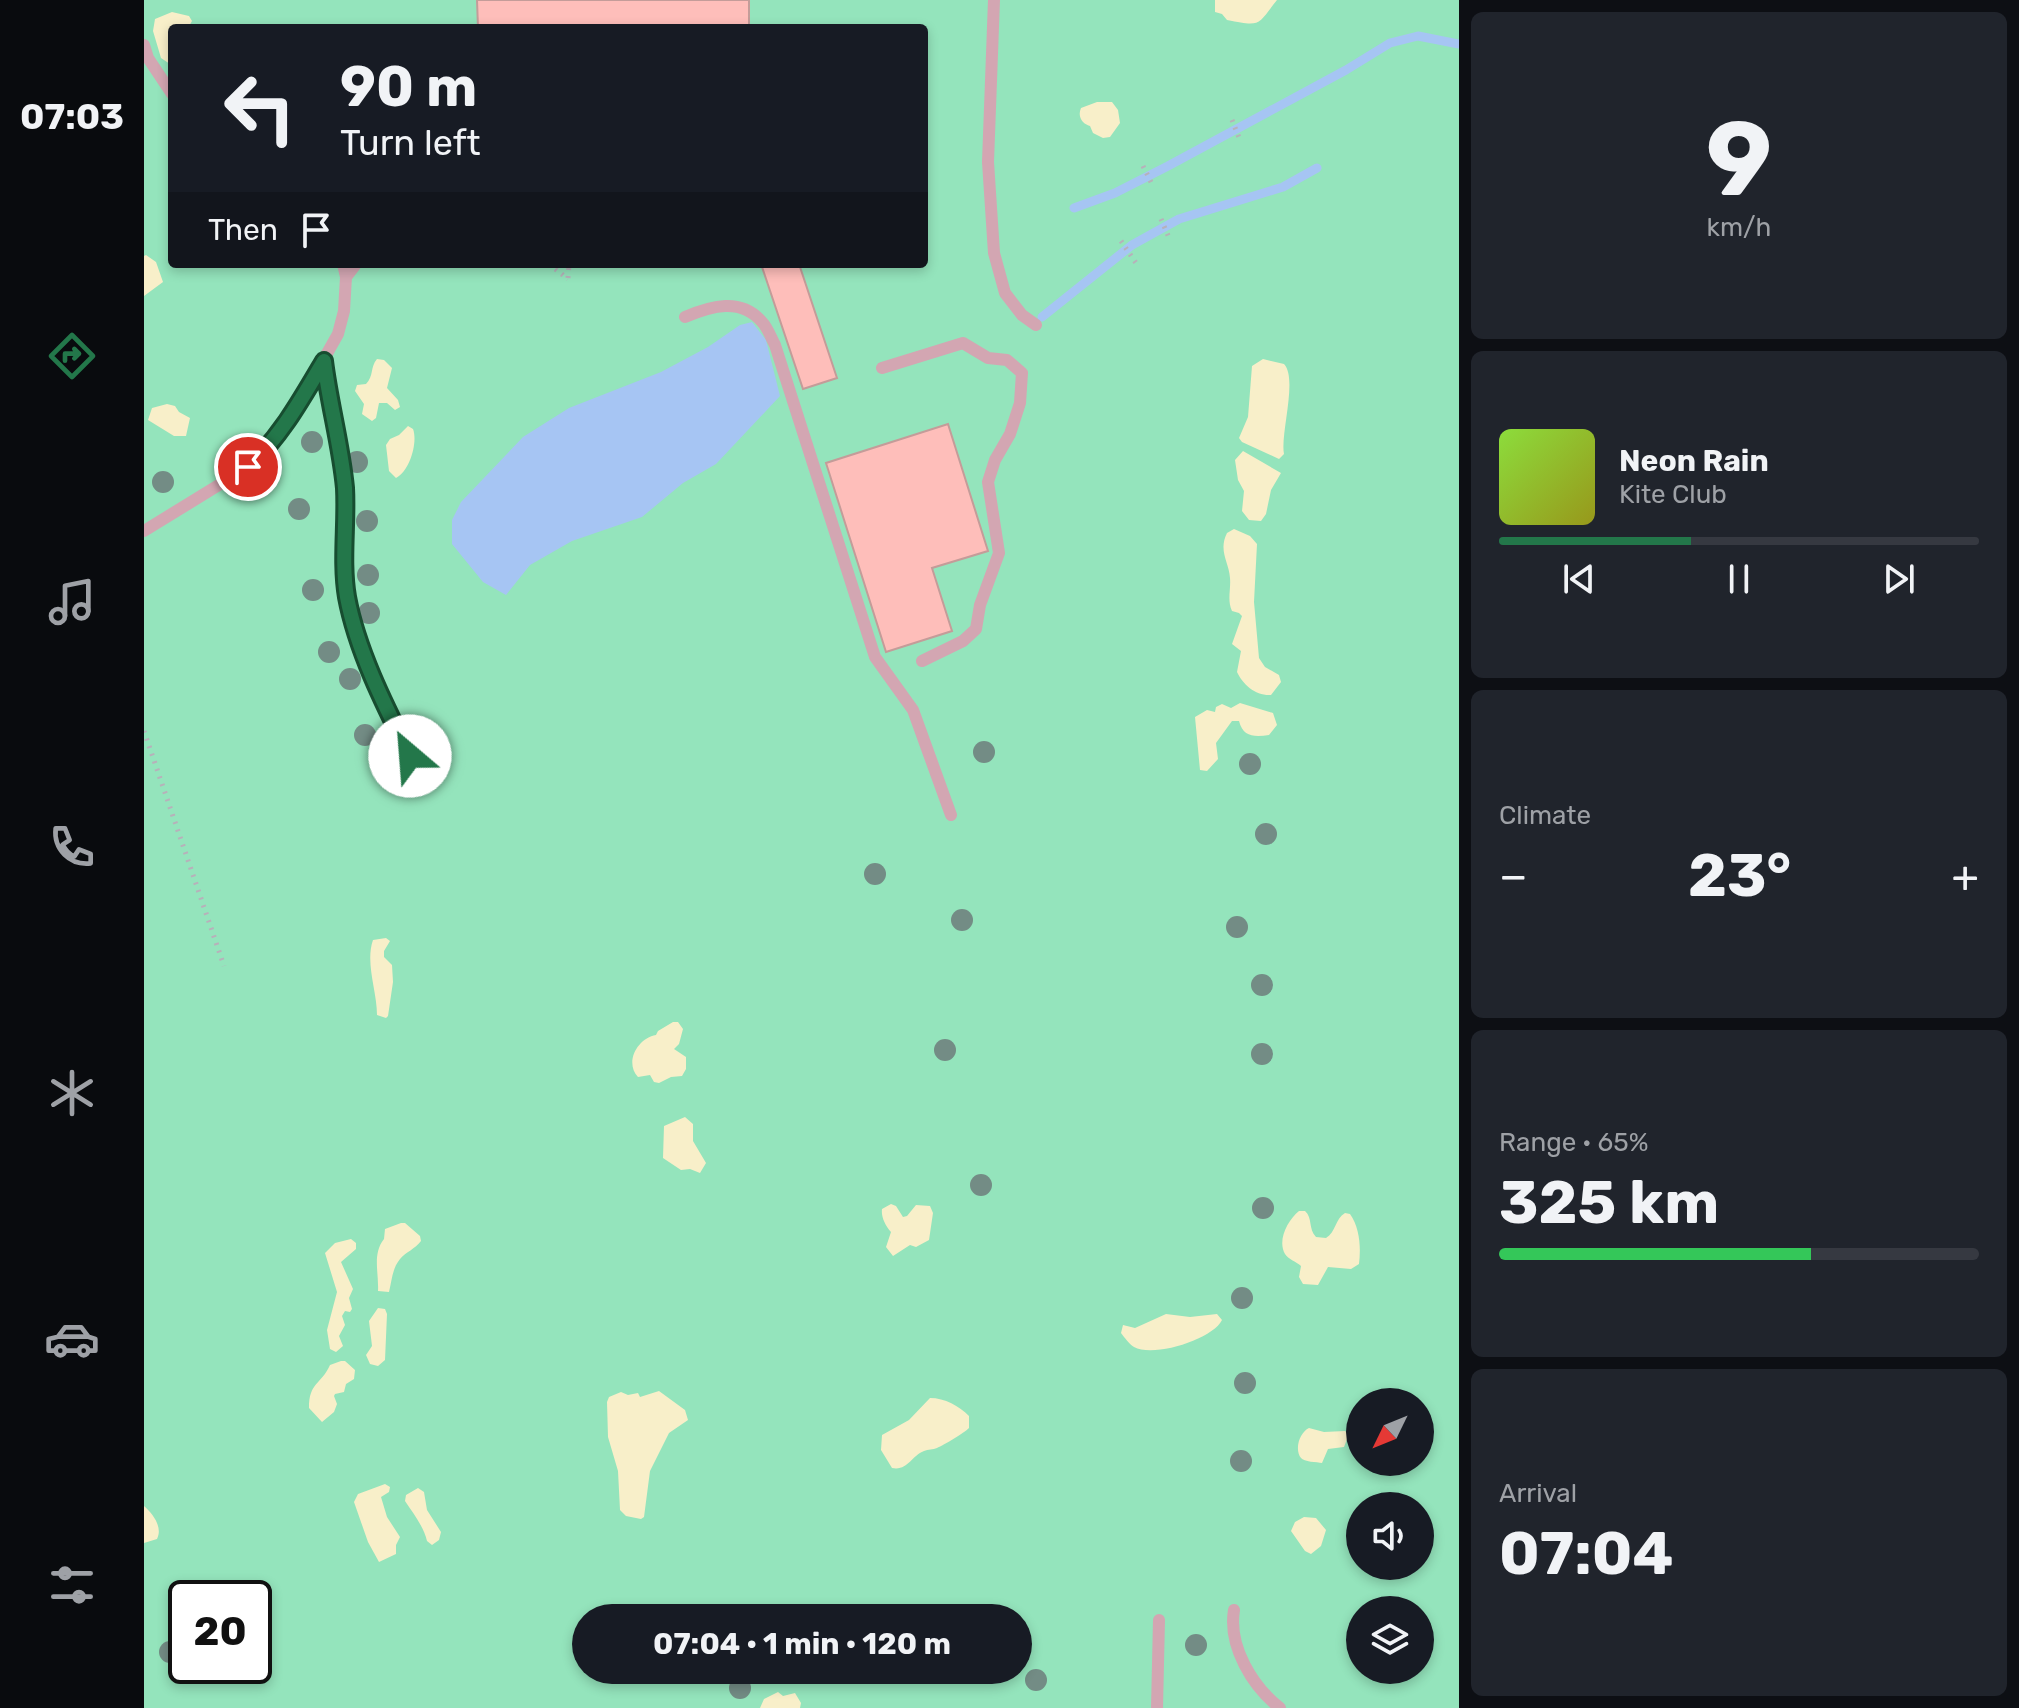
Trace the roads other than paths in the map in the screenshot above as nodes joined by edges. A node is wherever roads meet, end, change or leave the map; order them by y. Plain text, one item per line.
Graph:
1 (994, 0) edge
2 (144, 45) edge
3 (168, 88) edge
4 (345, 271) edge
5 (685, 317) dead end
6 (1036, 325) dead end
7 (324, 361) junction
8 (882, 368) dead end
9 (144, 531) edge
10 (922, 661) dead end
11 (410, 756) dead end
12 (951, 815) dead end
13 (1234, 1610) dead end
14 (1159, 1620) dead end
15 (1157, 1708) edge
16 (1280, 1708) edge

1 - 6 lane
2 - 3 lane
4 - 7 lane
5 - 12 lane
7 - 9 lane
7 - 11 lane
8 - 10 lane
13 - 16 lane
14 - 15 lane

